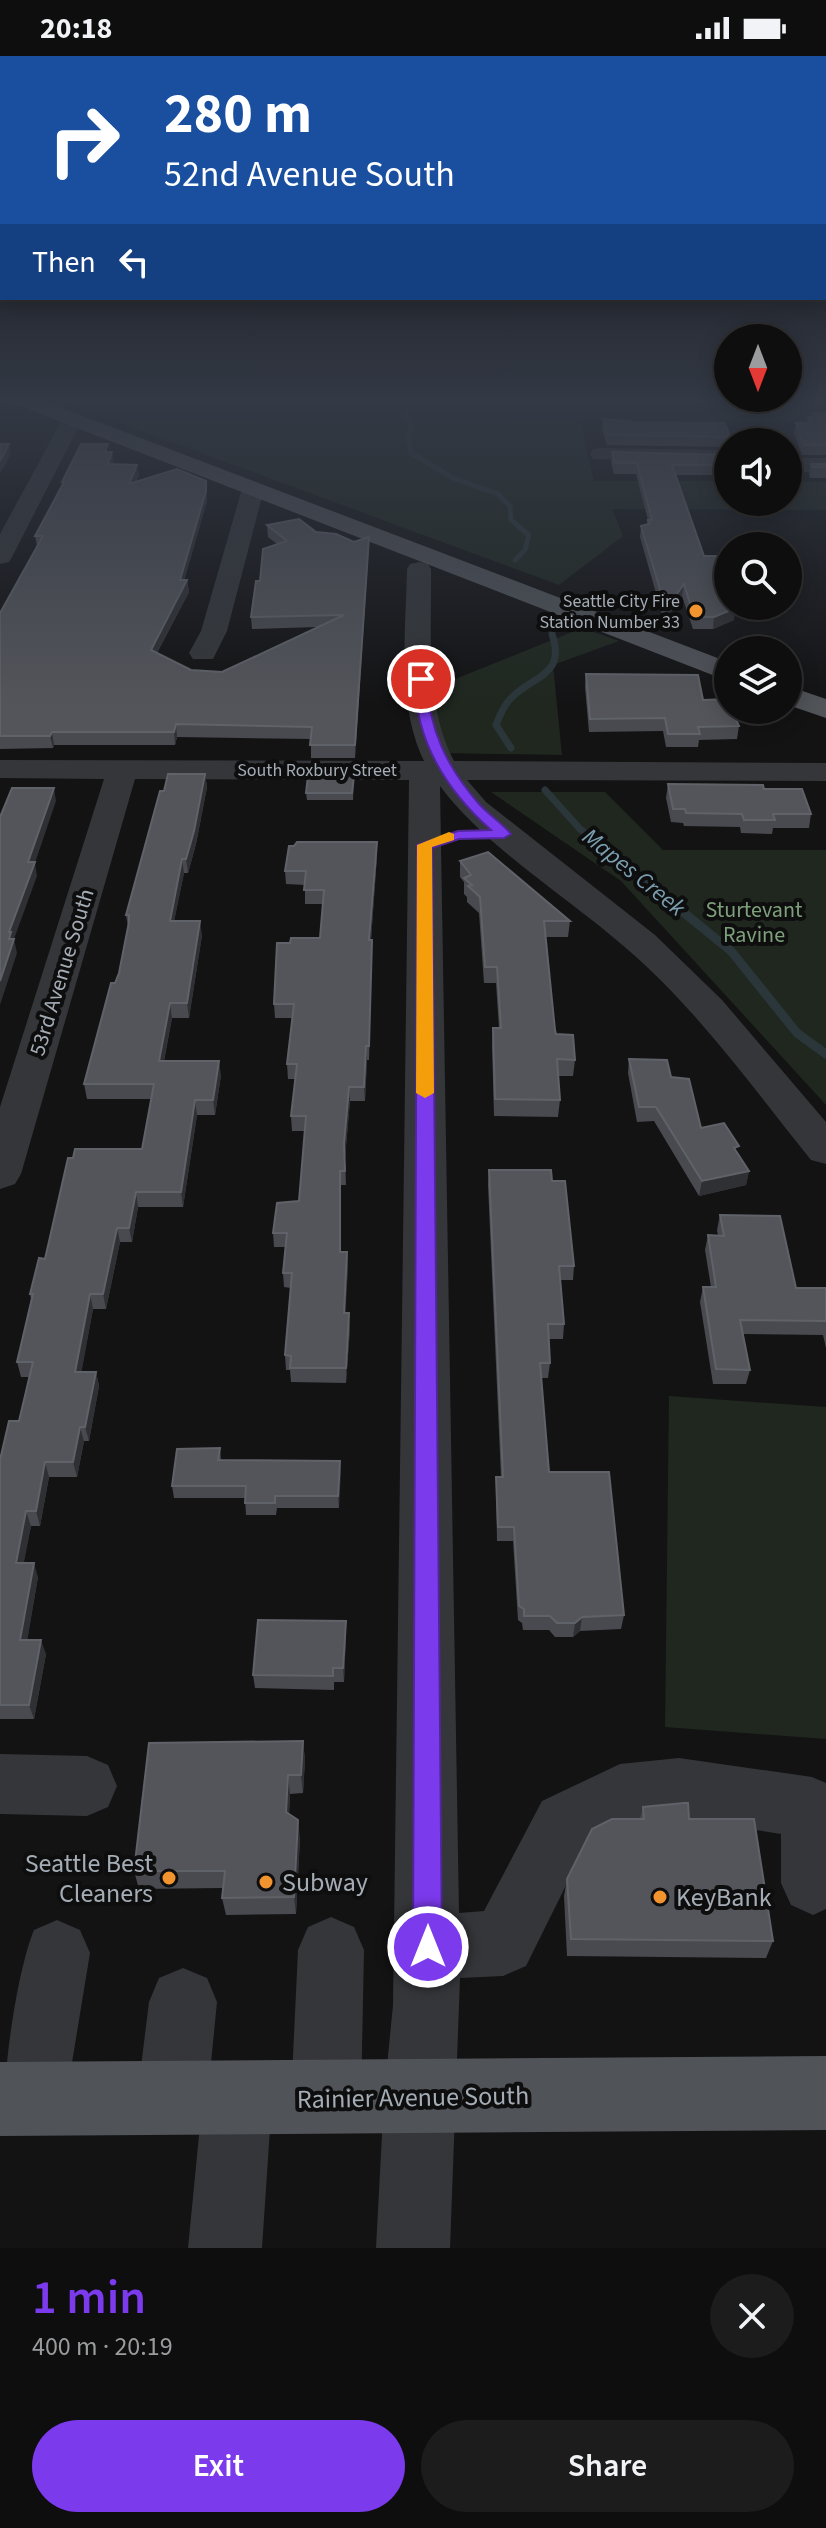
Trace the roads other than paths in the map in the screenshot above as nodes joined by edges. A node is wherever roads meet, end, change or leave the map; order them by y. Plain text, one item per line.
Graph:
1 (30, 500) edge
2 (250, 500) edge
3 (282, 500) edge
4 (0, 557) edge
5 (419, 569) dead end
6 (203, 653) dead end
7 (714, 667) edge
8 (802, 700) edge
9 (826, 709) edge
10 (0, 769) edge
11 (122, 769) junction
12 (435, 770) junction
13 (826, 772) edge
14 (504, 834) junction
15 (425, 845) junction
16 (826, 1150) edge
17 (0, 1174) edge
18 (0, 1784) edge
19 (87, 1786) dead end
20 (813, 1883) dead end
21 (428, 1947) junction
22 (331, 1950) dead end
23 (57, 1953) dead end
24 (183, 2002) dead end
25 (826, 2093) edge
26 (419, 2097) junction
27 (326, 2098) junction
28 (15, 2099) edge
29 (205, 2099) junction
30 (225, 2248) edge
31 (413, 2248) edge

1 - 4 street
2 - 6 street
3 - 7 main road
5 - 12 street
8 - 9 main road
10 - 11 street, South Roxbury Street
11 - 12 street, South Roxbury Street
11 - 17 street, 53rd Avenue South
12 - 13 street, South Roxbury Street
12 - 14 street
12 - 15 street
14 - 15 street
14 - 16 street
15 - 21 street
18 - 19 street
20 - 21 street
21 - 26 street
22 - 27 street
23 - 28 street
24 - 29 street
25 - 26 main road, Rainier Avenue South
26 - 27 main road, Rainier Avenue South
26 - 31 street
27 - 29 main road, Rainier Avenue South
28 - 29 main road, Rainier Avenue South
29 - 30 street

